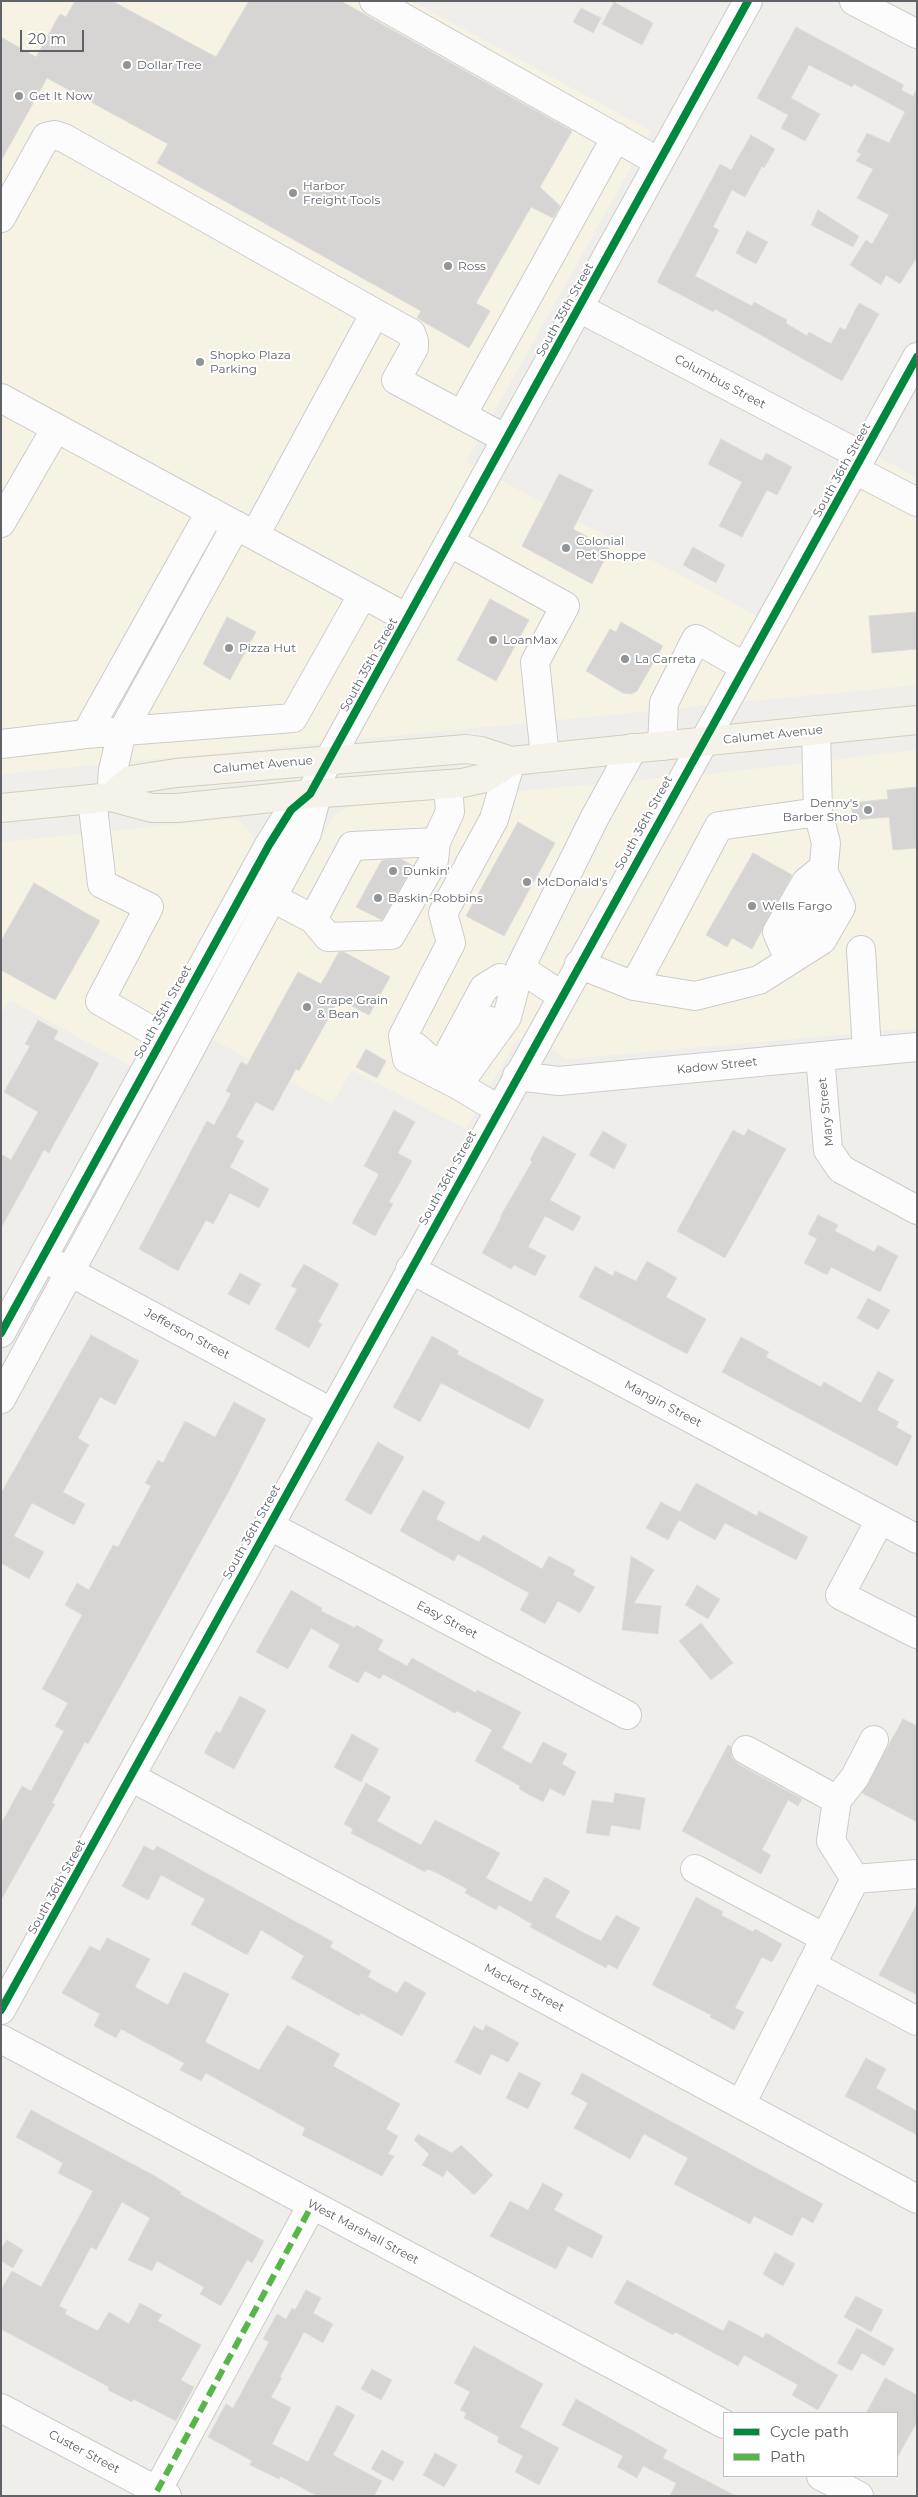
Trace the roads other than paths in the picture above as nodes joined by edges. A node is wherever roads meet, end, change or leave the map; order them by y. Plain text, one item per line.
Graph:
1 (374, 1) edge
2 (748, 1) edge
3 (854, 1) edge
4 (917, 34) edge
5 (616, 137) junction
6 (660, 162) junction
7 (1, 218) edge
8 (579, 308) junction
9 (375, 313) junction
10 (917, 357) edge
11 (1, 398) edge
12 (462, 415) junction
13 (56, 428) junction
14 (506, 439) junction
15 (858, 463) junction
16 (917, 502) edge
17 (210, 512) junction
18 (1, 524) edge
19 (245, 530) junction
20 (449, 542) junction
21 (363, 594) junction
22 (407, 618) junction
23 (744, 667) junction
24 (917, 720) edge
25 (816, 730) junction
26 (122, 732) junction
27 (86, 734) junction
28 (703, 741) junction
29 (1, 744) edge
30 (662, 746) junction
31 (633, 748) junction
32 (545, 757) junction
33 (329, 760) junction
34 (511, 761) junction
35 (448, 784) junction
36 (310, 794) junction
37 (102, 798) junction
38 (1, 808) edge
39 (818, 812) junction
40 (436, 842) junction
41 (822, 869) junction
42 (273, 898) junction
43 (313, 919) junction
44 (861, 950) dead end
45 (789, 960) junction
46 (579, 964) junction
47 (510, 973) junction
48 (634, 986) junction
49 (562, 996) junction
50 (403, 1036) junction
51 (162, 1037) junction
52 (917, 1047) edge
53 (867, 1052) junction
54 (820, 1056) junction
55 (517, 1076) junction
56 (458, 1085) junction
57 (498, 1110) junction
58 (917, 1210) edge
59 (43, 1257) junction
60 (410, 1269) junction
61 (71, 1272) junction
62 (1, 1333) edge
63 (1, 1399) edge
64 (331, 1412) junction
65 (880, 1520) junction
66 (268, 1525) junction
67 (917, 1539) edge
68 (917, 1634) edge
69 (626, 1715) dead end
70 (874, 1740) dead end
71 (746, 1750) dead end
72 (131, 1777) junction
73 (837, 1800) junction
74 (695, 1869) dead end
75 (917, 1874) edge
76 (855, 1879) junction
77 (825, 1938) junction
78 (811, 1965) junction
79 (1, 2010) edge
80 (917, 2021) edge
81 (1, 2039) edge
82 (741, 2104) junction
83 (917, 2198) edge
84 (312, 2205) junction
85 (3, 2413) edge
86 (723, 2423) edge
87 (823, 2477) edge
88 (162, 2493) edge
89 (859, 2496) edge

1 - 5 street
2 - 6 street, South 35th Street
3 - 4 street
5 - 6 street
5 - 12 street
6 - 8 street, South 35th Street
7 - 9 street
8 - 14 street, South 35th Street
8 - 15 street, Columbus Street
9 - 12 street
9 - 19 street
10 - 15 street, South 36th Street
11 - 13 street
12 - 14 street
13 - 17 street
13 - 18 street
14 - 20 street, South 35th Street
15 - 16 street, Columbus Street
15 - 23 street, South 36th Street
17 - 19 street
17 - 27 street
19 - 21 street
19 - 26 street
20 - 22 street, South 35th Street
20 - 32 street
21 - 22 street
21 - 26 street
22 - 33 street, South 35th Street
23 - 28 street, South 36th Street
23 - 30 street
24 - 25 main road, Calumet Avenue
25 - 28 main road, Calumet Avenue
25 - 39 street
26 - 27 street
26 - 37 street
27 - 29 street
28 - 30 main road, Calumet Avenue
28 - 46 street, South 36th Street
30 - 31 main road, Calumet Avenue
31 - 32 main road, Calumet Avenue
31 - 47 street
32 - 34 main road, Calumet Avenue
33 - 34 main road, Calumet Avenue
33 - 36 street, South 35th Street
33 - 37 main road, Calumet Avenue
34 - 35 main road, Calumet Avenue
34 - 50 street
35 - 36 main road, Calumet Avenue
35 - 40 street
36 - 37 main road, Calumet Avenue
36 - 42 street
36 - 51 street, South 35th Street
37 - 38 main road, Calumet Avenue
37 - 51 street
39 - 41 street
39 - 48 street
40 - 43 street
40 - 43 street
41 - 45 street
41 - 45 street
42 - 43 street
42 - 61 street
44 - 53 street
45 - 48 street
46 - 48 street
46 - 49 street, South 36th Street
47 - 49 street
47 - 50 street
47 - 56 street
49 - 55 street, South 36th Street
50 - 56 street
51 - 59 street, South 35th Street
52 - 53 street, Kadow Street
53 - 54 street, Kadow Street
54 - 55 street, Kadow Street
54 - 58 street, Mary Street
55 - 57 street, South 36th Street
56 - 57 street
57 - 60 street, South 36th Street
59 - 61 street, Jefferson Street
59 - 62 street, South 35th Street
60 - 64 street, South 36th Street
60 - 65 street, Mangin Street
61 - 63 street
61 - 64 street, Jefferson Street
64 - 66 street, South 36th Street
65 - 67 street, Mangin Street
65 - 68 street
66 - 69 street, Easy Street
66 - 72 street, South 36th Street
70 - 73 street
71 - 73 street
72 - 79 street, South 36th Street
72 - 82 street, Mackert Street
73 - 76 street
74 - 77 street
75 - 76 street
76 - 77 street
77 - 78 street
78 - 80 street
78 - 82 street
81 - 84 street, West Marshall Street
82 - 83 street, Mackert Street
84 - 86 street, West Marshall Street
84 - 88 street
85 - 88 street, Custer Street
87 - 89 street

